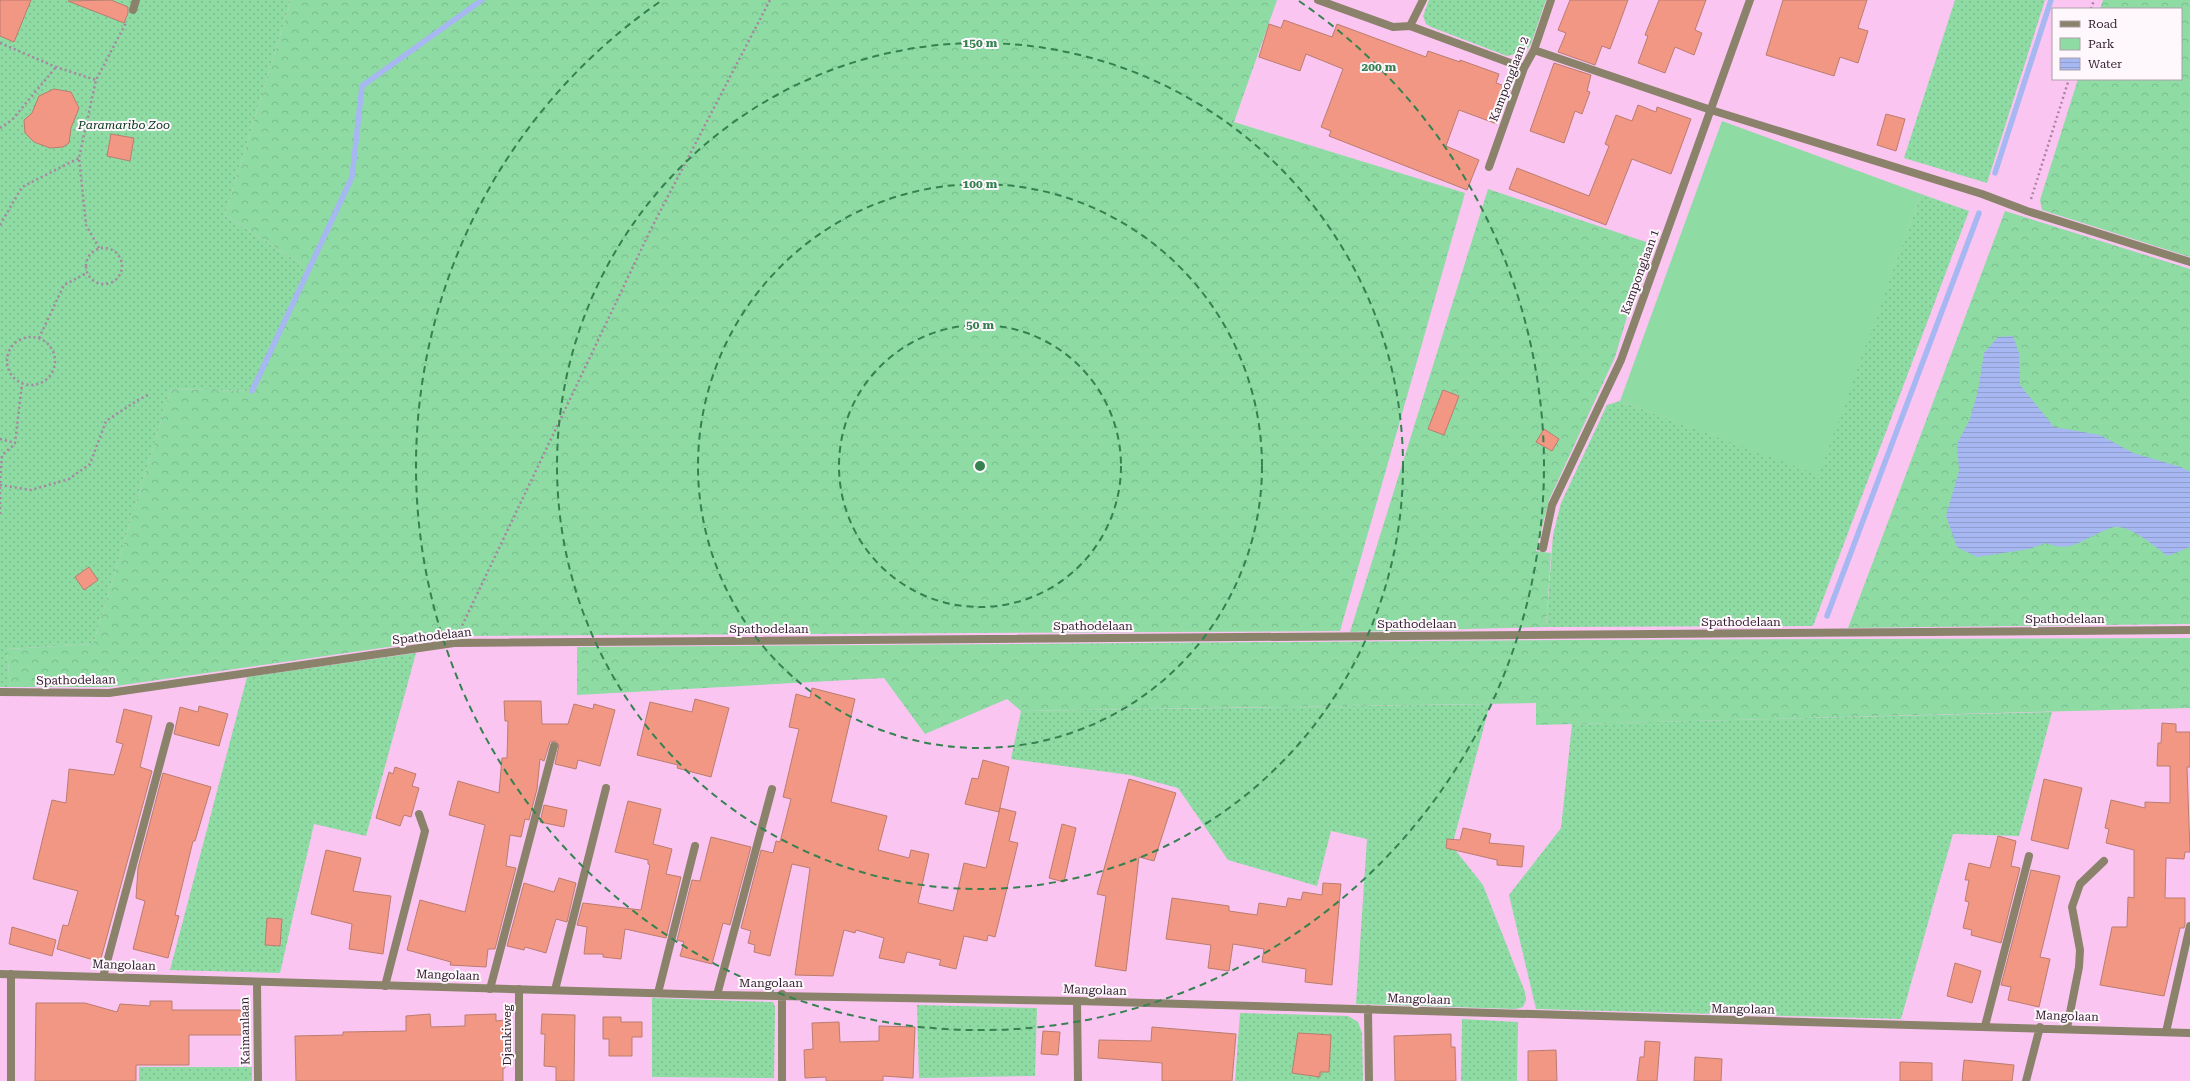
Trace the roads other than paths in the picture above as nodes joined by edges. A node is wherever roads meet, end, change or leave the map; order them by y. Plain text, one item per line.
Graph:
1 (136, 0) edge
2 (1318, 0) edge
3 (1423, 0) edge
4 (1551, 0) edge
5 (1750, 0) edge
6 (133, 10) road end
7 (1410, 26) junction
8 (1534, 50) junction
9 (1524, 68) junction
10 (1711, 110) junction
11 (1490, 167) dead end
12 (2190, 262) edge
13 (1543, 548) dead end
14 (2190, 630) edge
15 (0, 692) edge
16 (170, 726) dead end
17 (554, 746) dead end
18 (606, 788) dead end
19 (772, 789) dead end
20 (419, 814) dead end
21 (695, 846) dead end
22 (2029, 856) dead end
23 (2104, 861) dead end
24 (2190, 926) edge
25 (0, 974) edge
26 (11, 974) junction
27 (103, 977) junction
28 (257, 982) junction
29 (385, 986) junction
30 (490, 988) junction
31 (519, 989) junction
32 (555, 990) junction
33 (658, 993) junction
34 (782, 994) junction
35 (717, 995) junction
36 (1077, 1001) junction
37 (1368, 1009) junction
38 (1985, 1026) junction
39 (2040, 1027) junction
40 (2067, 1028) junction
41 (2166, 1032) junction
42 (2190, 1033) edge
43 (11, 1081) edge
44 (258, 1081) edge
45 (519, 1081) edge
46 (782, 1081) edge
47 (1078, 1081) edge
48 (1369, 1081) edge
49 (2026, 1081) edge

1 - 6 street
2 - 7 street
3 - 7 street
4 - 8 street, Kamponglaan 2
5 - 10 street, Kamponglaan 1
7 - 9 street
8 - 9 street, Kamponglaan 2
8 - 10 street
9 - 11 street, Kamponglaan 2
10 - 12 street
10 - 13 street, Kamponglaan 1
14 - 15 street, Spathodelaan
16 - 27 street
17 - 30 street
18 - 32 street
19 - 35 street
20 - 29 street
21 - 33 street
22 - 38 street
23 - 40 street
24 - 41 street
25 - 26 street, Mangolaan
26 - 27 street, Mangolaan
26 - 43 street
27 - 28 street, Mangolaan
28 - 29 street, Mangolaan
28 - 44 street, Kaimanlaan
29 - 30 street, Mangolaan
30 - 31 street, Mangolaan
31 - 32 street, Mangolaan
31 - 45 street, Djankiweg
32 - 33 street, Mangolaan
33 - 35 street, Mangolaan
34 - 35 street, Mangolaan
34 - 36 street, Mangolaan
34 - 46 street
36 - 37 street, Mangolaan
36 - 47 street
37 - 38 street, Mangolaan
37 - 48 street
38 - 39 street, Mangolaan
39 - 40 street, Mangolaan
39 - 49 street
40 - 41 street, Mangolaan
41 - 42 street, Mangolaan

